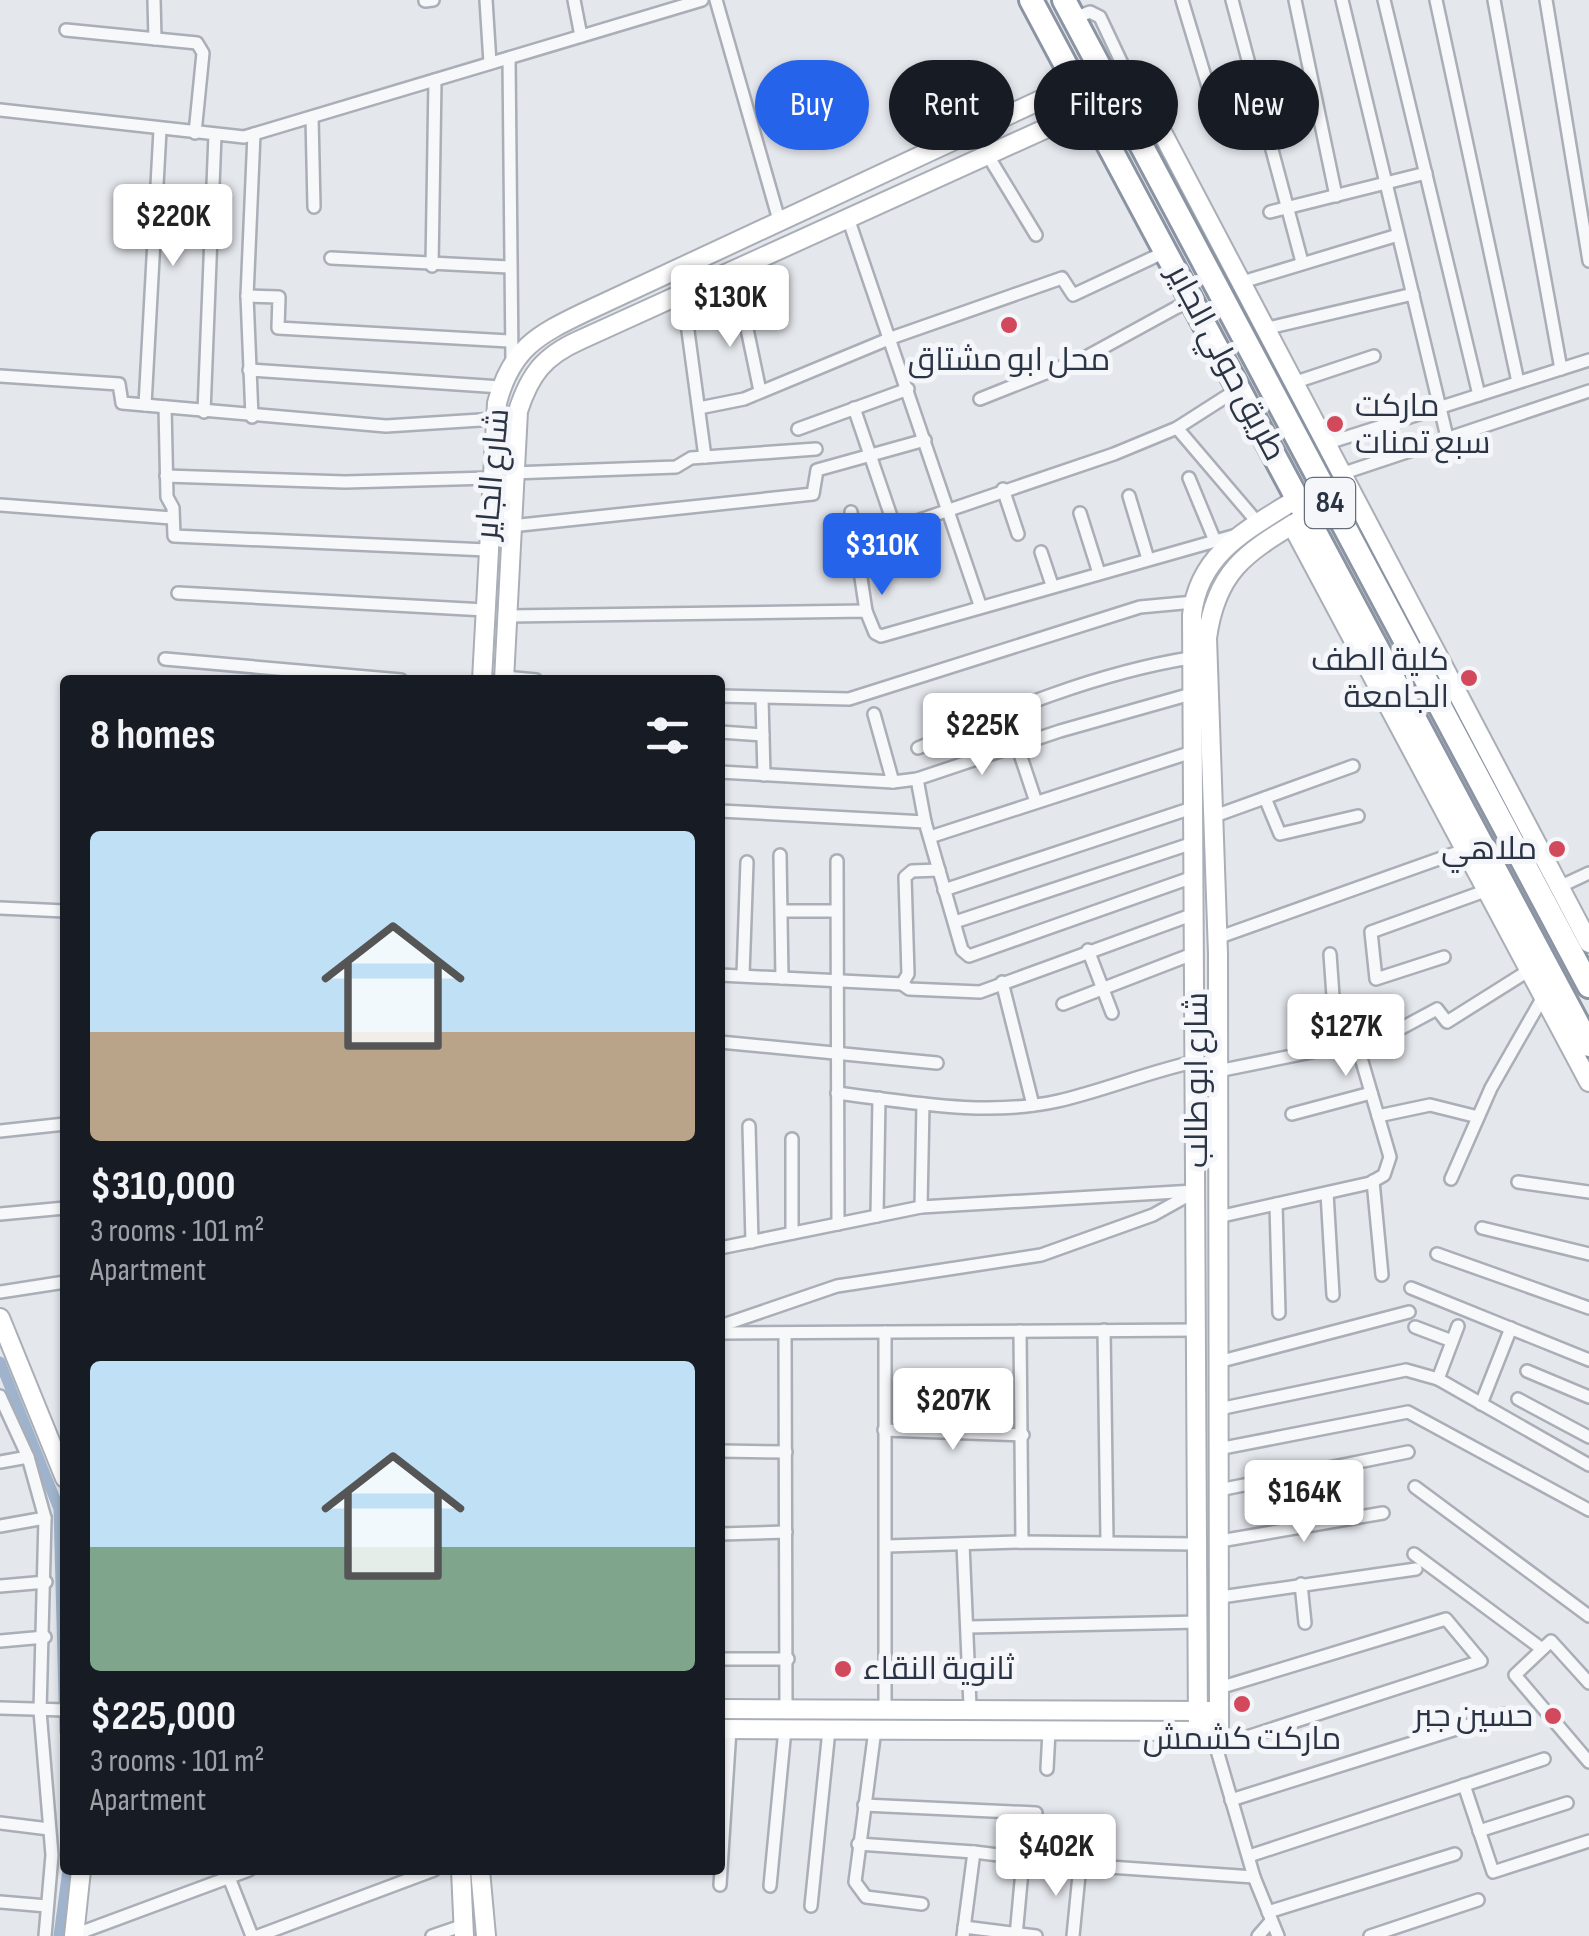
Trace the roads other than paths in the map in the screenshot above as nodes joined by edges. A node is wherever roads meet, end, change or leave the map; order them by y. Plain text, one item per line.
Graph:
1 (154, 0) edge
2 (486, 0) edge
3 (574, 0) edge
4 (702, 0) edge
5 (716, 0) edge
6 (1032, 0) edge
7 (1182, 0) edge
8 (1232, 0) edge
9 (1295, 0) edge
10 (1342, 0) edge
11 (1384, 0) edge
12 (1436, 0) edge
13 (1494, 0) edge
14 (1546, 0) edge
15 (664, 5) edge
16 (1069, 9) edge
17 (66, 30) dead end
18 (581, 36) junction
19 (155, 39) junction
20 (509, 58) junction
21 (1065, 60) edge
22 (1103, 60) edge
23 (1200, 60) edge
24 (1248, 60) edge
25 (490, 63) junction
26 (435, 80) junction
27 (1034, 103) edge
28 (0, 110) edge
29 (312, 117) junction
30 (160, 130) junction
31 (195, 133) junction
32 (1034, 133) edge
33 (215, 134) junction
34 (254, 134) junction
35 (1113, 150) edge
36 (1156, 150) edge
37 (1171, 150) edge
38 (1272, 150) edge
39 (987, 154) junction
40 (1426, 173) junction
41 (1386, 183) junction
42 (1336, 196) junction
43 (314, 208) dead end
44 (1288, 208) junction
45 (1270, 212) dead end
46 (848, 218) junction
47 (781, 219) junction
48 (1036, 234) dead end
49 (1398, 235) junction
50 (791, 244) junction
51 (1167, 251) junction
52 (331, 258) dead end
53 (1589, 260) edge
54 (1302, 262) junction
55 (432, 266) junction
56 (509, 267) junction
57 (1239, 283) junction
58 (682, 294) junction
59 (1413, 294) junction
60 (247, 296) junction
61 (1192, 299) junction
62 (741, 300) dead end
63 (1264, 329) junction
64 (891, 338) junction
65 (509, 342) junction
66 (1374, 356) dead end
67 (1589, 360) edge
68 (512, 361) junction
69 (1561, 369) junction
70 (249, 370) junction
71 (0, 376) edge
72 (1518, 382) junction
73 (502, 387) junction
74 (908, 388) junction
75 (1238, 389) junction
76 (760, 392) junction
77 (1589, 392) edge
78 (1479, 395) junction
79 (1291, 397) junction
80 (980, 399) dead end
81 (145, 405) junction
82 (1440, 406) junction
83 (165, 407) junction
84 (700, 408) junction
85 (854, 408) junction
86 (204, 412) junction
87 (252, 417) junction
88 (496, 419) junction
89 (798, 428) dead end
90 (1177, 428) junction
91 (1447, 438) junction
92 (925, 440) junction
93 (1325, 444) junction
94 (816, 449) dead end
95 (705, 457) junction
96 (870, 458) junction
97 (512, 473) junction
98 (1341, 474) junction
99 (166, 476) junction
100 (490, 478) junction
101 (1189, 478) dead end
102 (1003, 489) junction
103 (1129, 496) dead end
104 (0, 505) edge
105 (948, 510) junction
106 (851, 512) dead end
107 (1080, 514) dead end
108 (1303, 516) junction
109 (172, 518) junction
110 (511, 526) junction
111 (895, 528) junction
112 (1260, 528) junction
113 (1018, 534) dead end
114 (858, 541) junction
115 (1215, 541) junction
116 (487, 550) junction
117 (1041, 552) dead end
118 (1309, 557) joint
119 (1148, 559) junction
120 (1098, 573) junction
121 (1052, 585) junction
122 (178, 593) dead end
123 (1194, 602) junction
124 (980, 605) junction
125 (484, 610) junction
126 (866, 611) junction
127 (1401, 612) junction
128 (506, 616) junction
129 (1190, 658) junction
130 (165, 659) dead end
131 (345, 675) edge
132 (482, 675) edge
133 (504, 675) edge
134 (1191, 694) junction
135 (725, 696) edge
136 (762, 699) junction
137 (1012, 709) junction
138 (874, 714) dead end
139 (725, 732) edge
140 (763, 735) junction
141 (1020, 744) junction
142 (918, 748) dead end
143 (1192, 752) junction
144 (1353, 766) dead end
145 (725, 772) edge
146 (764, 775) junction
147 (916, 779) junction
148 (893, 782) junction
149 (1265, 798) junction
150 (1036, 802) junction
151 (1192, 808) junction
152 (725, 811) edge
153 (1358, 816) dead end
154 (1212, 817) junction
155 (925, 822) junction
156 (930, 837) junction
157 (1193, 843) junction
158 (1473, 847) junction
159 (780, 855) dead end
160 (747, 862) dead end
161 (837, 862) dead end
162 (939, 870) junction
163 (1589, 872) edge
164 (1193, 877) junction
165 (1559, 887) junction
166 (944, 890) junction
167 (1485, 890) junction
168 (0, 908) edge
169 (60, 911) edge
170 (782, 911) junction
171 (836, 911) junction
172 (1194, 914) junction
173 (955, 922) junction
174 (1217, 938) junction
175 (1580, 941) edge
176 (1088, 950) junction
177 (1196, 953) junction
178 (1330, 954) dead end
179 (1444, 957) dead end
180 (1528, 971) junction
181 (725, 974) edge
182 (743, 975) junction
183 (782, 978) junction
184 (835, 982) junction
185 (1002, 982) junction
186 (902, 984) junction
187 (1589, 986) edge
188 (1102, 989) junction
189 (1543, 997) junction
190 (1062, 1004) dead end
191 (1112, 1013) dead end
192 (725, 1043) edge
193 (1346, 1044) junction
194 (1589, 1045) edge
195 (1359, 1051) junction
196 (838, 1056) junction
197 (1198, 1061) junction
198 (936, 1063) dead end
199 (1218, 1071) junction
200 (1589, 1082) edge
201 (837, 1093) junction
202 (1372, 1093) junction
203 (879, 1098) junction
204 (923, 1104) junction
205 (1033, 1105) junction
206 (1292, 1114) dead end
207 (1378, 1116) junction
208 (1478, 1117) junction
209 (60, 1125) edge
210 (749, 1126) dead end
211 (1218, 1127) junction
212 (1198, 1128) junction
213 (0, 1131) edge
214 (792, 1139) dead end
215 (1451, 1179) dead end
216 (1373, 1181) junction
217 (1518, 1182) dead end
218 (1198, 1190) junction
219 (1589, 1192) edge
220 (1328, 1193) junction
221 (1276, 1204) junction
222 (921, 1207) junction
223 (60, 1208) edge
224 (0, 1214) edge
225 (878, 1216) junction
226 (1218, 1217) junction
227 (838, 1224) junction
228 (1482, 1228) dead end
229 (792, 1234) junction
230 (752, 1242) junction
231 (725, 1247) edge
232 (1437, 1254) dead end
233 (1589, 1254) edge
234 (1382, 1275) dead end
235 (60, 1283) edge
236 (1411, 1288) dead end
237 (0, 1292) edge
238 (1332, 1295) dead end
239 (1589, 1308) edge
240 (1409, 1312) dead end
241 (1279, 1313) dead end
242 (0, 1318) edge
243 (1458, 1326) dead end
244 (725, 1328) edge
245 (1416, 1328) dead end
246 (1511, 1328) junction
247 (725, 1330) edge
248 (1104, 1330) junction
249 (1197, 1330) junction
250 (1020, 1331) junction
251 (784, 1332) junction
252 (885, 1332) junction
253 (1452, 1342) junction
254 (1589, 1360) edge
255 (1218, 1362) junction
256 (1527, 1371) dead end
257 (1438, 1379) junction
258 (0, 1396) edge
259 (1589, 1397) edge
260 (1518, 1398) dead end
261 (1480, 1404) junction
262 (1218, 1409) junction
263 (884, 1430) junction
264 (1023, 1435) junction
265 (1589, 1437) edge
266 (1218, 1449) junction
267 (60, 1450) edge
268 (725, 1451) edge
269 (786, 1452) junction
270 (1408, 1452) dead end
271 (28, 1456) junction
272 (0, 1462) edge
273 (1589, 1465) edge
274 (1414, 1486) dead end
275 (1219, 1490) junction
276 (1589, 1510) edge
277 (1383, 1513) dead end
278 (45, 1518) junction
279 (0, 1526) edge
280 (786, 1532) junction
281 (725, 1534) edge
282 (1220, 1541) junction
283 (1022, 1542) junction
284 (1106, 1542) junction
285 (963, 1544) junction
286 (1196, 1544) junction
287 (886, 1546) junction
288 (1414, 1554) dead end
289 (1416, 1569) dead end
290 (46, 1582) junction
291 (1300, 1584) junction
292 (0, 1586) edge
293 (1220, 1597) junction
294 (1589, 1616) edge
295 (1198, 1622) junction
296 (1305, 1622) dead end
297 (968, 1627) junction
298 (45, 1637) junction
299 (0, 1642) edge
300 (1542, 1650) junction
301 (788, 1658) junction
302 (725, 1659) edge
303 (1589, 1683) edge
304 (1219, 1688) junction
305 (970, 1706) dead end
306 (0, 1708) edge
307 (725, 1709) edge
308 (786, 1709) junction
309 (40, 1710) junction
310 (60, 1710) edge
311 (884, 1710) junction
312 (1092, 1711) junction
313 (1199, 1711) junction
314 (1220, 1712) junction
315 (1504, 1714) dead end
316 (725, 1729) edge
317 (786, 1730) junction
318 (830, 1730) junction
319 (875, 1730) junction
320 (1048, 1731) junction
321 (1093, 1731) junction
322 (1209, 1736) junction
323 (1544, 1760) dead end
324 (1589, 1762) edge
325 (1047, 1769) dead end
326 (1464, 1786) junction
327 (1231, 1800) junction
328 (1567, 1803) dead end
329 (864, 1805) junction
330 (1036, 1813) dead end
331 (0, 1823) edge
332 (50, 1829) junction
333 (1479, 1831) junction
334 (1589, 1840) edge
335 (858, 1844) junction
336 (974, 1852) junction
337 (1456, 1854) dead end
338 (1249, 1856) junction
339 (1023, 1860) junction
340 (1080, 1866) junction
341 (80, 1875) edge
342 (224, 1875) edge
343 (227, 1875) edge
344 (420, 1875) edge
345 (461, 1875) edge
346 (480, 1875) edge
347 (720, 1875) edge
348 (1254, 1877) junction
349 (720, 1885) dead end
350 (770, 1886) dead end
351 (1478, 1900) dead end
352 (0, 1902) edge
353 (922, 1904) dead end
354 (47, 1906) junction
355 (812, 1906) dead end
356 (1269, 1917) junction
357 (464, 1930) edge
358 (964, 1931) edge
359 (74, 1935) edge
360 (1016, 1935) edge
361 (45, 1936) edge
362 (255, 1936) edge
363 (432, 1936) edge
364 (486, 1936) edge
365 (1036, 1936) edge
366 (1074, 1936) edge
367 (1258, 1936) edge
368 (1278, 1936) edge
369 (1370, 1936) edge

1 - 19 street
2 - 25 street
3 - 18 street
4 - 15 street
5 - 47 street
6 - 21 highway, طريق حولي الجاير / 84
7 - 23 street
8 - 24 street
9 - 42 street
10 - 41 street
11 - 40 street
12 - 72 street
13 - 69 street
14 - 53 street
15 - 18 street
16 - 22 highway, طريق حولي الجاير / 84
17 - 19 street
18 - 20 street
19 - 31 street
20 - 25 street
20 - 56 street
25 - 26 street
26 - 29 street
26 - 55 street
27 - 47 street, شارع الجاير
28 - 30 street
29 - 34 street
29 - 43 street
30 - 31 street
30 - 81 street
31 - 33 street
32 - 39 street, شارع الجاير
33 - 34 street
33 - 86 street
34 - 60 street
35 - 51 highway, طريق حولي الجاير / 84
36 - 79 highway, طريق حولي الجاير / 84
37 - 57 street
38 - 44 street
39 - 46 street, شارع الجاير
39 - 48 street
40 - 41 street
40 - 78 street
41 - 42 street
41 - 49 street
42 - 44 street
44 - 45 street
44 - 54 street
46 - 50 street, شارع الجاير
46 - 64 street
47 - 50 street
47 - 68 street, شارع الجاير
49 - 54 street
49 - 59 street
50 - 58 street, شارع الجاير
51 - 61 highway, طريق حولي الجاير / 84
51 - 64 street
52 - 55 street
54 - 57 street
55 - 56 street
56 - 65 street
57 - 63 street
58 - 84 street
58 - 97 street, شارع الجاير
59 - 63 street
59 - 82 street
60 - 65 street
60 - 70 street
61 - 75 highway, طريق حولي الجاير / 84
61 - 80 street
62 - 76 street
63 - 79 street
64 - 74 street
64 - 76 street
65 - 68 street
66 - 79 street
67 - 69 street
68 - 73 street, شارع الجاير
69 - 72 street
70 - 73 street
70 - 87 street
71 - 81 street
72 - 78 street
73 - 88 street, شارع الجاير
74 - 85 street
74 - 92 street
75 - 90 street
75 - 108 highway, طريق حولي الجاير / 84
76 - 84 street
77 - 91 street
78 - 82 street
79 - 93 street
79 - 127 highway, طريق حولي الجاير / 84
81 - 83 street
82 - 91 street
82 - 93 street
83 - 86 street
83 - 99 street
84 - 95 street
85 - 89 street
85 - 96 street
86 - 87 street
87 - 88 street
88 - 100 street, شارع الجاير
90 - 102 street
90 - 112 street
91 - 98 street
92 - 96 street
92 - 105 street
93 - 98 street
94 - 95 street
95 - 97 street
96 - 110 street
96 - 111 street
97 - 110 street, شارع الجاير
98 - 127 street
99 - 100 street
99 - 109 street
100 - 116 street, شارع الجاير
101 - 115 street
102 - 105 street
102 - 113 street
103 - 119 street
104 - 109 street
105 - 111 street
105 - 124 street
106 - 114 street
107 - 120 street
108 - 112 street, شارع ابو طالب
108 - 112 street, شارع ابو طالب
108 - 118 highway
108 - 158 highway, طريق حولي الجاير / 84
109 - 116 street
110 - 128 street, شارع الجاير
111 - 114 street
112 - 115 street
112 - 123 street, شارع ابو طالب
112 - 154 street, شارع ابو طالب
114 - 126 street
115 - 119 street
116 - 125 street, شارع الجاير
117 - 121 street
118 - 158 street
119 - 120 street
120 - 121 street
121 - 124 street
122 - 125 street
123 - 129 street, شارع ابو طالب
123 - 136 street
124 - 126 street
125 - 132 street, شارع الجاير
126 - 128 street
127 - 165 street
127 - 175 highway, طريق حولي الجاير / 84
128 - 133 street, شارع الجاير
129 - 134 street, شارع ابو طالب
129 - 137 street
130 - 131 street
134 - 141 street
134 - 143 street, شارع ابو طالب
135 - 136 street
136 - 140 street
137 - 141 street
137 - 142 street
138 - 148 street
139 - 140 street
140 - 146 street
141 - 147 street
141 - 150 street
143 - 150 street
143 - 151 street, شارع ابو طالب
144 - 149 street
145 - 146 street
146 - 148 street
147 - 148 street
147 - 155 street
149 - 153 street
149 - 154 street
150 - 156 street
151 - 157 street, شارع ابو طالب
151 - 166 street
152 - 155 street
154 - 174 street, شارع ابو طالب
155 - 156 street
156 - 162 street
157 - 164 street, شارع ابو طالب
157 - 173 street
158 - 167 street
158 - 174 street
158 - 194 highway, طريق حولي الجاير / 84
159 - 170 street
160 - 182 street
161 - 171 street
162 - 166 street
162 - 186 street
163 - 165 street
164 - 172 street, شارع ابو طالب
164 - 173 street
165 - 175 street
166 - 173 street
167 - 179 street
167 - 180 street
168 - 169 street
170 - 171 street
170 - 183 street
171 - 184 street
172 - 176 street
172 - 177 street, شارع ابو طالب
174 - 199 street, شارع ابو طالب
175 - 187 highway, طريق حولي الجاير / 84
176 - 185 street
176 - 188 street
177 - 188 street
177 - 197 street, شارع ابو طالب
178 - 193 street
180 - 189 street
180 - 195 street
181 - 182 street
182 - 183 street
183 - 184 street
184 - 186 street
184 - 196 street
185 - 186 street
185 - 205 street
188 - 190 street
188 - 191 street
189 - 200 street
189 - 208 street
192 - 196 street
193 - 195 street
193 - 199 street
195 - 202 street
196 - 198 street
196 - 201 street
197 - 205 street
197 - 212 street, شارع ابو طالب
199 - 211 street, شارع ابو طالب
201 - 203 street
201 - 227 street
202 - 206 street
202 - 207 street
203 - 204 street
203 - 225 street
204 - 205 street
204 - 222 street
207 - 208 street
207 - 216 street
208 - 215 street
209 - 213 street
210 - 230 street
211 - 212 street
211 - 226 street, شارع ابو طالب
212 - 218 street, شارع ابو طالب
214 - 229 street
216 - 220 street
216 - 234 street
217 - 219 street
218 - 222 street
218 - 244 street
218 - 249 street, شارع ابو طالب
220 - 221 street
220 - 238 street
221 - 226 street
221 - 241 street
222 - 225 street
223 - 224 street
225 - 227 street
226 - 255 street, شارع ابو طالب
227 - 229 street
228 - 233 street
229 - 230 street
230 - 231 street
232 - 239 street
235 - 237 street
236 - 246 street
240 - 255 street
242 - 267 street
243 - 253 street
245 - 253 street
246 - 254 street
246 - 261 street
247 - 251 street
248 - 249 street
248 - 250 street
248 - 284 street
249 - 286 street, شارع ابو طالب
250 - 252 street
250 - 264 street
251 - 252 street
251 - 269 street
252 - 263 street
253 - 257 street
255 - 262 street, شارع ابو طالب
256 - 259 street
257 - 261 street
257 - 262 street
258 - 271 street
260 - 265 street
261 - 273 street
262 - 266 street, شارع ابو طالب
263 - 264 street
263 - 287 street
264 - 283 street
266 - 275 street, شارع ابو طالب
266 - 276 street
268 - 269 street
269 - 280 street
270 - 275 street
271 - 272 street
271 - 278 street
274 - 294 street
275 - 282 street, شارع ابو طالب
277 - 282 street
278 - 279 street
278 - 290 street
280 - 281 street
280 - 301 street
282 - 293 street, شارع ابو طالب
283 - 284 street
283 - 285 street
284 - 286 street
285 - 287 street
285 - 297 street
286 - 295 street, شارع ابو طالب
287 - 311 street
288 - 300 street
289 - 291 street
290 - 292 street
290 - 298 street
291 - 293 street
291 - 296 street
293 - 304 street, شارع ابو طالب
295 - 297 street
295 - 313 street, شارع ابو طالب
297 - 305 street
298 - 299 street
298 - 309 street
300 - 303 street
300 - 324 street
301 - 302 street
301 - 308 street
304 - 314 street, شارع ابو طالب
304 - 322 street
306 - 309 street
307 - 308 street
308 - 311 street
309 - 310 street
309 - 332 street
311 - 312 street
312 - 313 street
312 - 321 street
313 - 314 street
313 - 322 street, شارع ابو طالب
314 - 322 street, شارع ابو طالب
315 - 327 street
316 - 317 street
317 - 318 street
317 - 350 street
318 - 319 street
318 - 355 street
319 - 320 street
319 - 329 street
320 - 321 street
320 - 325 street
321 - 322 street
322 - 327 street
323 - 326 street
326 - 333 street
326 - 338 street
327 - 338 street
328 - 333 street
329 - 330 street
329 - 335 street
331 - 332 street
332 - 354 street
333 - 334 street
335 - 336 street
335 - 353 street
336 - 339 street
336 - 358 street
337 - 356 street
338 - 348 street
339 - 340 street
339 - 360 street
340 - 348 street
340 - 366 street
341 - 359 street
342 - 359 street
343 - 362 street
344 - 362 street
345 - 357 street
346 - 364 street
347 - 349 street
348 - 356 street
351 - 369 street
352 - 354 street
354 - 361 street
356 - 367 street
356 - 368 street
357 - 363 street
358 - 360 street
360 - 365 street

